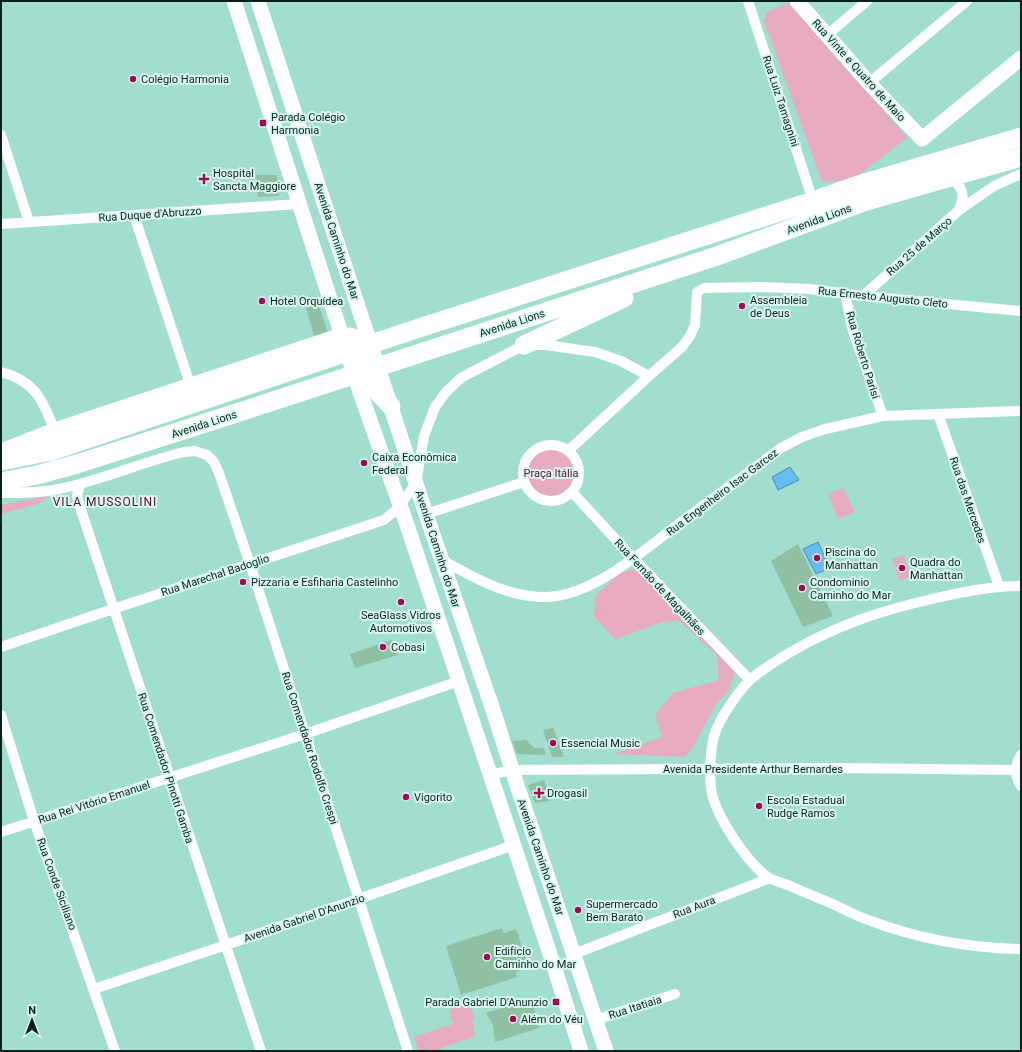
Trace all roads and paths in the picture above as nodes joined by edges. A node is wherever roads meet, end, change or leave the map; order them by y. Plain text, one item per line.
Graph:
1 (234, 1) edge
2 (258, 1) edge
3 (748, 1) edge
4 (796, 1) edge
5 (867, 1) edge
6 (967, 1) edge
7 (827, 35) junction
8 (1021, 58) edge
9 (870, 83) junction
10 (1, 135) edge
11 (1021, 137) edge
12 (1021, 157) edge
13 (1021, 169) edge
14 (1021, 174) edge
15 (955, 176) junction
16 (813, 201) junction
17 (299, 204) junction
18 (958, 211) junction
19 (134, 215) junction
20 (29, 222) junction
21 (1, 224) edge
22 (717, 256) junction
23 (845, 294) junction
24 (863, 296) junction
25 (1021, 311) edge
26 (353, 340) junction
27 (524, 345) junction
28 (1, 372) edge
29 (648, 376) junction
30 (191, 387) junction
31 (372, 387) junction
32 (391, 406) joint
33 (1021, 411) edge
34 (938, 414) junction
35 (883, 416) junction
36 (55, 432) junction
37 (568, 451) junction
38 (1, 453) edge
39 (1, 462) edge
40 (1, 482) edge
41 (524, 482) junction
42 (80, 484) junction
43 (416, 484) junction
44 (572, 492) junction
45 (1, 493) edge
46 (401, 505) junction
47 (426, 514) junction
48 (633, 558) junction
49 (442, 560) junction
50 (250, 564) junction
51 (999, 586) junction
52 (1021, 586) edge
53 (113, 609) junction
54 (1, 647) edge
55 (750, 680) junction
56 (459, 681) junction
57 (1, 715) edge
58 (305, 734) junction
59 (1021, 755) edge
60 (710, 769) junction
61 (512, 770) junction
62 (1015, 770) junction
63 (490, 775) junction
64 (170, 778) junction
65 (1021, 786) edge
66 (34, 821) junction
67 (1, 832) edge
68 (514, 845) junction
69 (770, 878) junction
70 (359, 899) junction
71 (226, 945) junction
72 (1021, 949) edge
73 (574, 954) junction
74 (94, 989) junction
75 (676, 994) dead end
76 (595, 1020) junction
77 (115, 1051) edge
78 (261, 1051) edge
79 (408, 1051) edge
80 (581, 1051) edge
81 (606, 1051) edge

1 - 17 main road
2 - 26 main road, Avenida Caminho do Mar
3 - 16 street, Rua Luiz Tamagnini
4 - 7 main road, Rua Vinte e Quatro de Maio
5 - 7 street
6 - 9 street
7 - 9 main road, Rua Vinte e Quatro de Maio
8 - 9 main road, Rua Vinte e Quatro de Maio
10 - 20 street
11 - 16 highway, Avenida Lions
12 - 15 highway, Avenida Lions
13 - 15 highway
14 - 18 street, Rua 25 de Março
15 - 18 street, Rua 25 de Março
15 - 22 highway, Avenida Lions
16 - 39 highway, Avenida Lions
17 - 19 street, Rua Duque d'Abruzzo
17 - 26 main road
18 - 24 street, Rua 25 de Março
19 - 20 street, Rua Duque d'Abruzzo
19 - 30 street
20 - 21 street, Rua Duque d'Abruzzo
22 - 27 highway
22 - 40 highway, Avenida Lions
23 - 24 street, Rua Ernesto Augusto Cleto
23 - 29 street, Rua Ernesto Augusto Cleto
23 - 35 street, Rua Roberto Parisi
24 - 25 street, Rua Ernesto Augusto Cleto
26 - 30 highway
26 - 31 highway
27 - 29 street
27 - 43 street
28 - 36 street
29 - 37 street
30 - 36 highway
31 - 32 highway
31 - 46 main road, Avenida Caminho do Mar
32 - 43 main road, Avenida Caminho do Mar
33 - 34 street, Rua Engenheiro Isac Garcez
34 - 35 street, Rua Engenheiro Isac Garcez
34 - 51 street, Rua das Mercedes
35 - 48 street, Rua Engenheiro Isac Garcez
36 - 38 highway
37 - 41 street
37 - 44 street
41 - 44 street
41 - 47 street
42 - 45 street
42 - 50 street, Rua Comendador Rodolfo Crespi
42 - 53 street, Rua Comendador Pinotti Gamba
43 - 46 street, Rua Marechal Badoglio
43 - 47 main road, Avenida Caminho do Mar
44 - 48 street, Rua Fernão de Magalhães
46 - 50 street, Rua Marechal Badoglio
46 - 56 main road, Avenida Caminho do Mar
47 - 49 main road, Avenida Caminho do Mar
48 - 49 street, Rua Engenheiro Isac Garcez
48 - 55 street, Rua Fernão de Magalhães
49 - 61 main road, Avenida Caminho do Mar
50 - 53 street, Rua Marechal Badoglio
50 - 58 street, Rua Comendador Rodolfo Crespi
51 - 52 street
51 - 55 street
53 - 54 street, Rua Marechal Badoglio
53 - 64 street, Rua Comendador Pinotti Gamba
55 - 60 street
56 - 58 street, Rua Rei Vitório Emanuel
56 - 63 main road, Avenida Caminho do Mar
57 - 66 street, Rua Conde Siciliano
58 - 64 street, Rua Rei Vitório Emanuel
58 - 70 street, Rua Comendador Rodolfo Crespi
59 - 62 street
60 - 61 street, Avenida Presidente Arthur Bernardes
60 - 62 street, Avenida Presidente Arthur Bernardes
60 - 69 street
61 - 63 street, Avenida Presidente Arthur Bernardes
61 - 73 main road, Avenida Caminho do Mar
62 - 65 street
63 - 68 main road, Avenida Caminho do Mar
64 - 66 street, Rua Rei Vitório Emanuel
64 - 71 street, Rua Comendador Pinotti Gamba
66 - 67 street, Rua Rei Vitório Emanuel
66 - 74 street, Rua Conde Siciliano
68 - 70 street, Avenida Gabriel D'Anunzio
68 - 80 main road, Avenida Caminho do Mar
69 - 72 street
69 - 73 street, Rua Aura
70 - 71 street, Avenida Gabriel D'Anunzio
70 - 79 street, Rua Comendador Rodolfo Crespi
71 - 74 street, Avenida Gabriel D'Anunzio
71 - 78 street, Rua Comendador Pinotti Gamba
73 - 76 main road, Avenida Caminho do Mar
74 - 77 street, Rua Conde Siciliano
75 - 76 street, Rua Itatiaia
76 - 81 main road, Avenida Caminho do Mar

